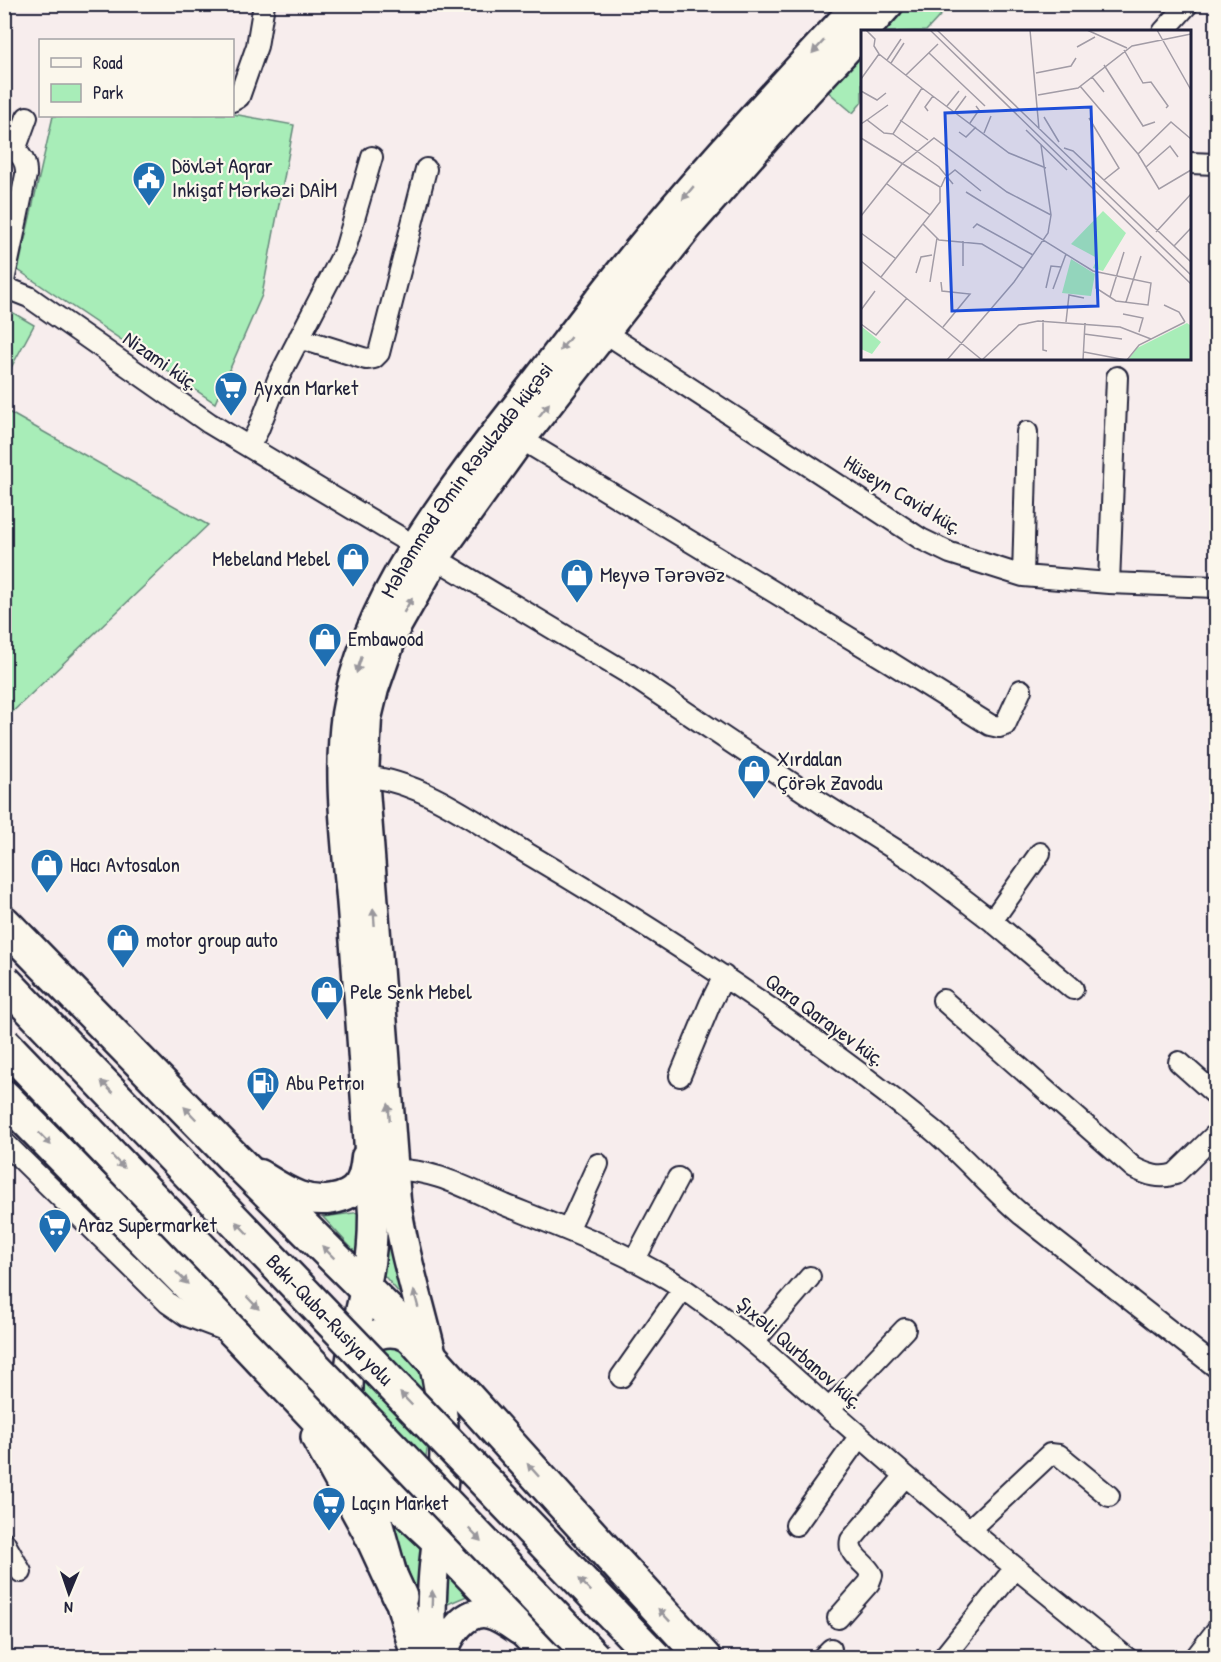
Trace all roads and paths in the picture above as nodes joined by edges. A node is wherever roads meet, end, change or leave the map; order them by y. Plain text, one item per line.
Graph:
1 (264, 4) edge
2 (858, 4) edge
3 (889, 4) edge
4 (1188, 4) edge
5 (865, 30) edge
6 (1165, 30) edge
7 (861, 34) edge
8 (234, 100) edge
9 (27, 117) dead end
10 (10, 147) edge
11 (372, 157) dead end
12 (1191, 163) edge
13 (1216, 165) edge
14 (426, 169) dead end
15 (4, 281) edge
16 (4, 287) edge
17 (604, 332) junction
18 (299, 338) junction
19 (1117, 377) dead end
20 (1027, 432) dead end
21 (521, 439) junction
22 (249, 447) junction
23 (426, 551) junction
24 (1023, 576) junction
25 (1109, 583) junction
26 (1216, 587) edge
27 (1021, 690) dead end
28 (364, 776) junction
29 (1040, 854) dead end
30 (992, 921) junction
31 (4, 923) edge
32 (724, 976) junction
33 (4, 981) edge
34 (1073, 989) dead end
35 (943, 1000) dead end
36 (4, 1044) edge
37 (1179, 1062) dead end
38 (680, 1076) dead end
39 (1216, 1095) edge
40 (4, 1097) edge
41 (1216, 1134) edge
42 (369, 1137) junction
43 (4, 1142) edge
44 (234, 1158) junction
45 (598, 1164) dead end
46 (394, 1170) junction
47 (678, 1178) dead end
48 (568, 1230) junction
49 (634, 1261) junction
50 (810, 1277) dead end
51 (365, 1289) junction
52 (682, 1289) junction
53 (905, 1329) dead end
54 (238, 1335) junction
55 (754, 1342) junction
56 (431, 1356) junction
57 (1216, 1367) edge
58 (350, 1376) junction
59 (621, 1377) dead end
60 (282, 1383) junction
61 (830, 1408) junction
62 (445, 1434) junction
63 (859, 1437) junction
64 (363, 1467) junction
65 (905, 1476) junction
66 (1109, 1496) dead end
67 (796, 1525) dead end
68 (969, 1530) junction
69 (437, 1539) junction
70 (4, 1542) edge
71 (1015, 1568) junction
72 (21, 1572) dead end
73 (400, 1597) junction
74 (838, 1618) dead end
75 (1216, 1631) edge
76 (543, 1649) edge
77 (416, 1658) edge
78 (431, 1658) edge
79 (441, 1658) edge
80 (594, 1658) edge
81 (655, 1658) edge
82 (704, 1658) edge
83 (943, 1658) edge
84 (1127, 1658) edge
85 (1195, 1658) edge

1 - 8 street
2 -> 23 main road, Məhəmməd Əmin Rəsulzadə küçəsi
3 - 5 main road, Məhəmməd Əmin Rəsulzadə küçəsi
4 - 6 street
7 - 17 main road, Məhəmməd Əmin Rəsulzadə küçəsi
9 - 10 street
10 - 15 street
11 - 18 street
12 - 13 street
14 - 18 street
16 - 22 street, Nizami küç.
21 -> 17 main road, Məhəmməd Əmin Rəsulzadə küçəsi
17 - 24 street, Hüseyn Cavid küç.
18 - 22 street
19 - 25 street
20 - 24 street
21 - 23 main road, Məhəmməd Əmin Rəsulzadə küçəsi
21 - 27 street
22 - 23 street, Nizami küç.
28 -> 23 main road, Məhəmməd Əmin Rəsulzadə küçəsi
23 - 30 street, Nizami küç.
23 -> 42 main road, Məhəmməd Əmin Rəsulzadə küçəsi
24 - 25 street, Hüseyn Cavid küç.
25 - 26 street, Hüseyn Cavid küç.
28 - 32 street, Qara Qarayev küç.
46 -> 28 main road, Məhəmməd Əmin Rəsulzadə küçəsi
29 - 30 street
30 - 34 street, Nizami küç.
44 -> 31 highway
32 - 38 street
32 - 57 street, Qara Qarayev küç.
81 -> 33 highway, Bakı-Quba-Rusiya yolu, bridge
35 - 41 street
36 -> 80 highway, bridge
37 - 39 street
40 -> 54 highway
42 - 44 main road
42 - 51 main road
43 - 54 street
51 -> 44 highway
45 - 48 street
46 - 48 street, Şıxəli Qurbanov küç.
56 -> 46 main road, Məhəmməd Əmin Rəsulzadə küçəsi
47 - 49 street
48 - 49 street, Şıxəli Qurbanov küç.
49 - 52 street, Şıxəli Qurbanov küç.
50 - 55 street
51 - 56 highway
51 - 58 main road
52 - 55 street, Şıxəli Qurbanov küç.
52 - 59 street
53 - 61 street
54 - 60 highway
55 - 61 street, Şıxəli Qurbanov küç.
56 - 58 main road
56 - 62 main road
82 -> 56 highway
58 - 64 main road
60 - 64 highway
60 - 73 highway
61 - 63 street, Şıxəli Qurbanov küç.
62 - 64 main road
62 - 69 main road
63 - 65 street, Şıxəli Qurbanov küç.
63 - 67 street
64 - 69 highway
64 - 73 main road
65 - 68 street, Şıxəli Qurbanov küç.
65 - 74 street
66 - 68 street
68 - 71 street, Şıxəli Qurbanov küç.
69 - 76 highway
78 -> 69 main road
70 - 72 street
71 - 83 street
71 - 84 street, Şıxəli Qurbanov küç.
73 - 77 main road
75 - 85 street
76 - 79 main road

